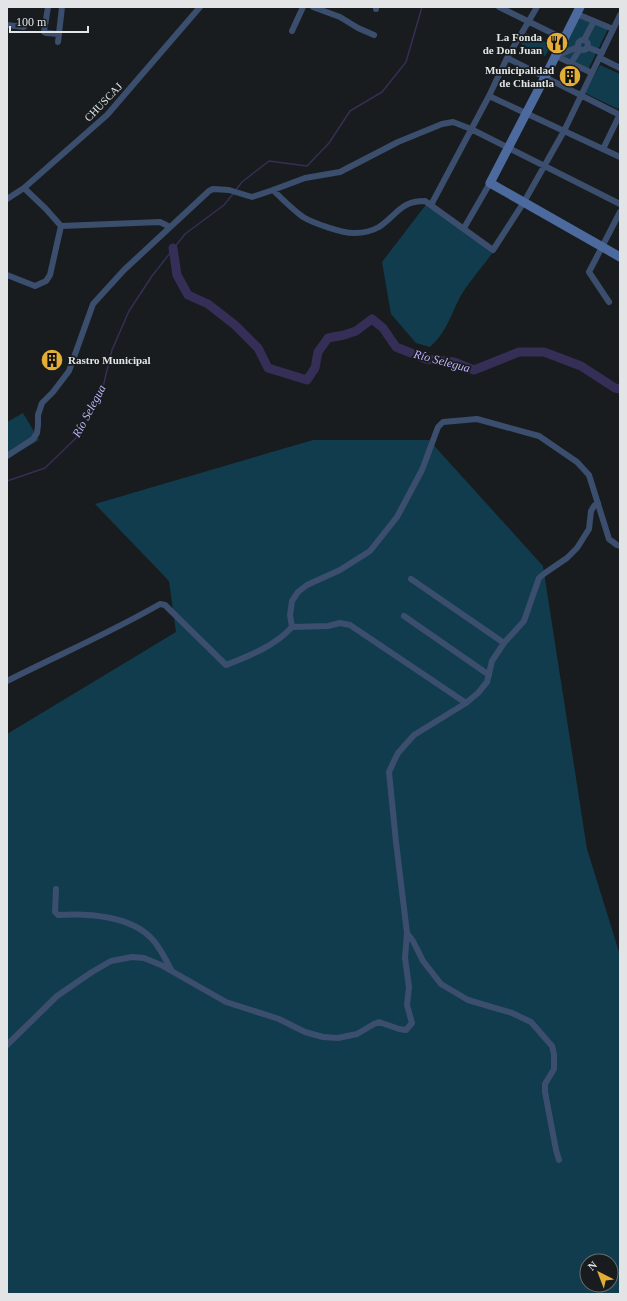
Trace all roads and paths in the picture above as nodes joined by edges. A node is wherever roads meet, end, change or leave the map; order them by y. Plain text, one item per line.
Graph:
1 (48, 7) edge
2 (62, 7) edge
3 (200, 7) edge
4 (303, 7) edge
5 (313, 7) edge
6 (499, 7) edge
7 (537, 7) edge
8 (578, 10) edge
9 (620, 15) edge
10 (594, 21) junction
11 (528, 22) junction
12 (7, 25) edge
13 (24, 27) dead end
14 (613, 29) junction
15 (292, 30) dead end
16 (59, 34) junction
17 (374, 34) dead end
18 (565, 38) junction
19 (58, 42) dead end
20 (580, 44) junction
21 (556, 56) junction
22 (601, 56) junction
23 (507, 58) junction
24 (572, 63) junction
25 (620, 68) edge
26 (592, 73) junction
27 (545, 77) junction
28 (489, 96) junction
29 (582, 96) junction
30 (526, 113) junction
31 (620, 115) edge
32 (471, 129) junction
33 (564, 131) junction
34 (508, 147) junction
35 (603, 149) junction
36 (620, 157) edge
37 (545, 166) junction
38 (490, 183) junction
39 (24, 188) junction
40 (274, 190) junction
41 (7, 199) edge
42 (524, 202) junction
43 (620, 204) edge
44 (431, 205) junction
45 (620, 212) edge
46 (61, 226) junction
47 (170, 227) junction
48 (464, 228) junction
49 (602, 246) junction
50 (620, 257) edge
51 (7, 275) edge
52 (609, 302) dead end
53 (7, 456) edge
54 (598, 503) junction
55 (620, 546) edge
56 (411, 579) dead end
57 (404, 616) dead end
58 (292, 627) junction
59 (504, 643) junction
60 (489, 675) junction
61 (7, 681) edge
62 (466, 703) junction
63 (56, 889) dead end
64 (407, 933) junction
65 (173, 973) junction
66 (7, 1045) edge
67 (559, 1160) dead end

1 - 16 street
2 - 16 street
3 - 39 street, CHUSCAJ
4 - 15 street
5 - 17 street
6 - 11 street
7 - 11 street
8 - 10 street
8 - 18 main road
9 - 14 street
10 - 14 street
10 - 20 street
11 - 18 street
11 - 23 street
12 - 13 street
14 - 22 street
16 - 19 street
18 - 20 street
18 - 21 main road
20 - 21 street
20 - 22 street
20 - 24 street
21 - 24 street
21 - 27 main road
22 - 25 street
22 - 26 street
23 - 27 street
23 - 28 street
24 - 26 street
26 - 29 street
27 - 29 street
27 - 30 main road
28 - 30 street
28 - 32 street
29 - 31 street
29 - 33 street
30 - 33 street
30 - 34 main road
31 - 35 street
32 - 34 street
32 - 40 street
32 - 44 street
33 - 35 street
33 - 37 street
34 - 37 street
34 - 38 main road
35 - 36 street
37 - 42 street
37 - 43 street
38 - 42 main road
38 - 48 street
39 - 41 street, CHUSCAJ
39 - 46 street
40 - 44 street
40 - 47 street
42 - 48 street
42 - 49 main road
44 - 48 street
45 - 49 street
46 - 47 street
46 - 51 street
47 - 53 street
49 - 50 main road
49 - 52 street
54 - 55 street
54 - 58 street
54 - 59 street
56 - 59 street
57 - 60 street
58 - 61 street
58 - 62 street
59 - 60 street
60 - 62 street
62 - 64 street
63 - 65 street
64 - 65 street
64 - 67 street
65 - 66 street

